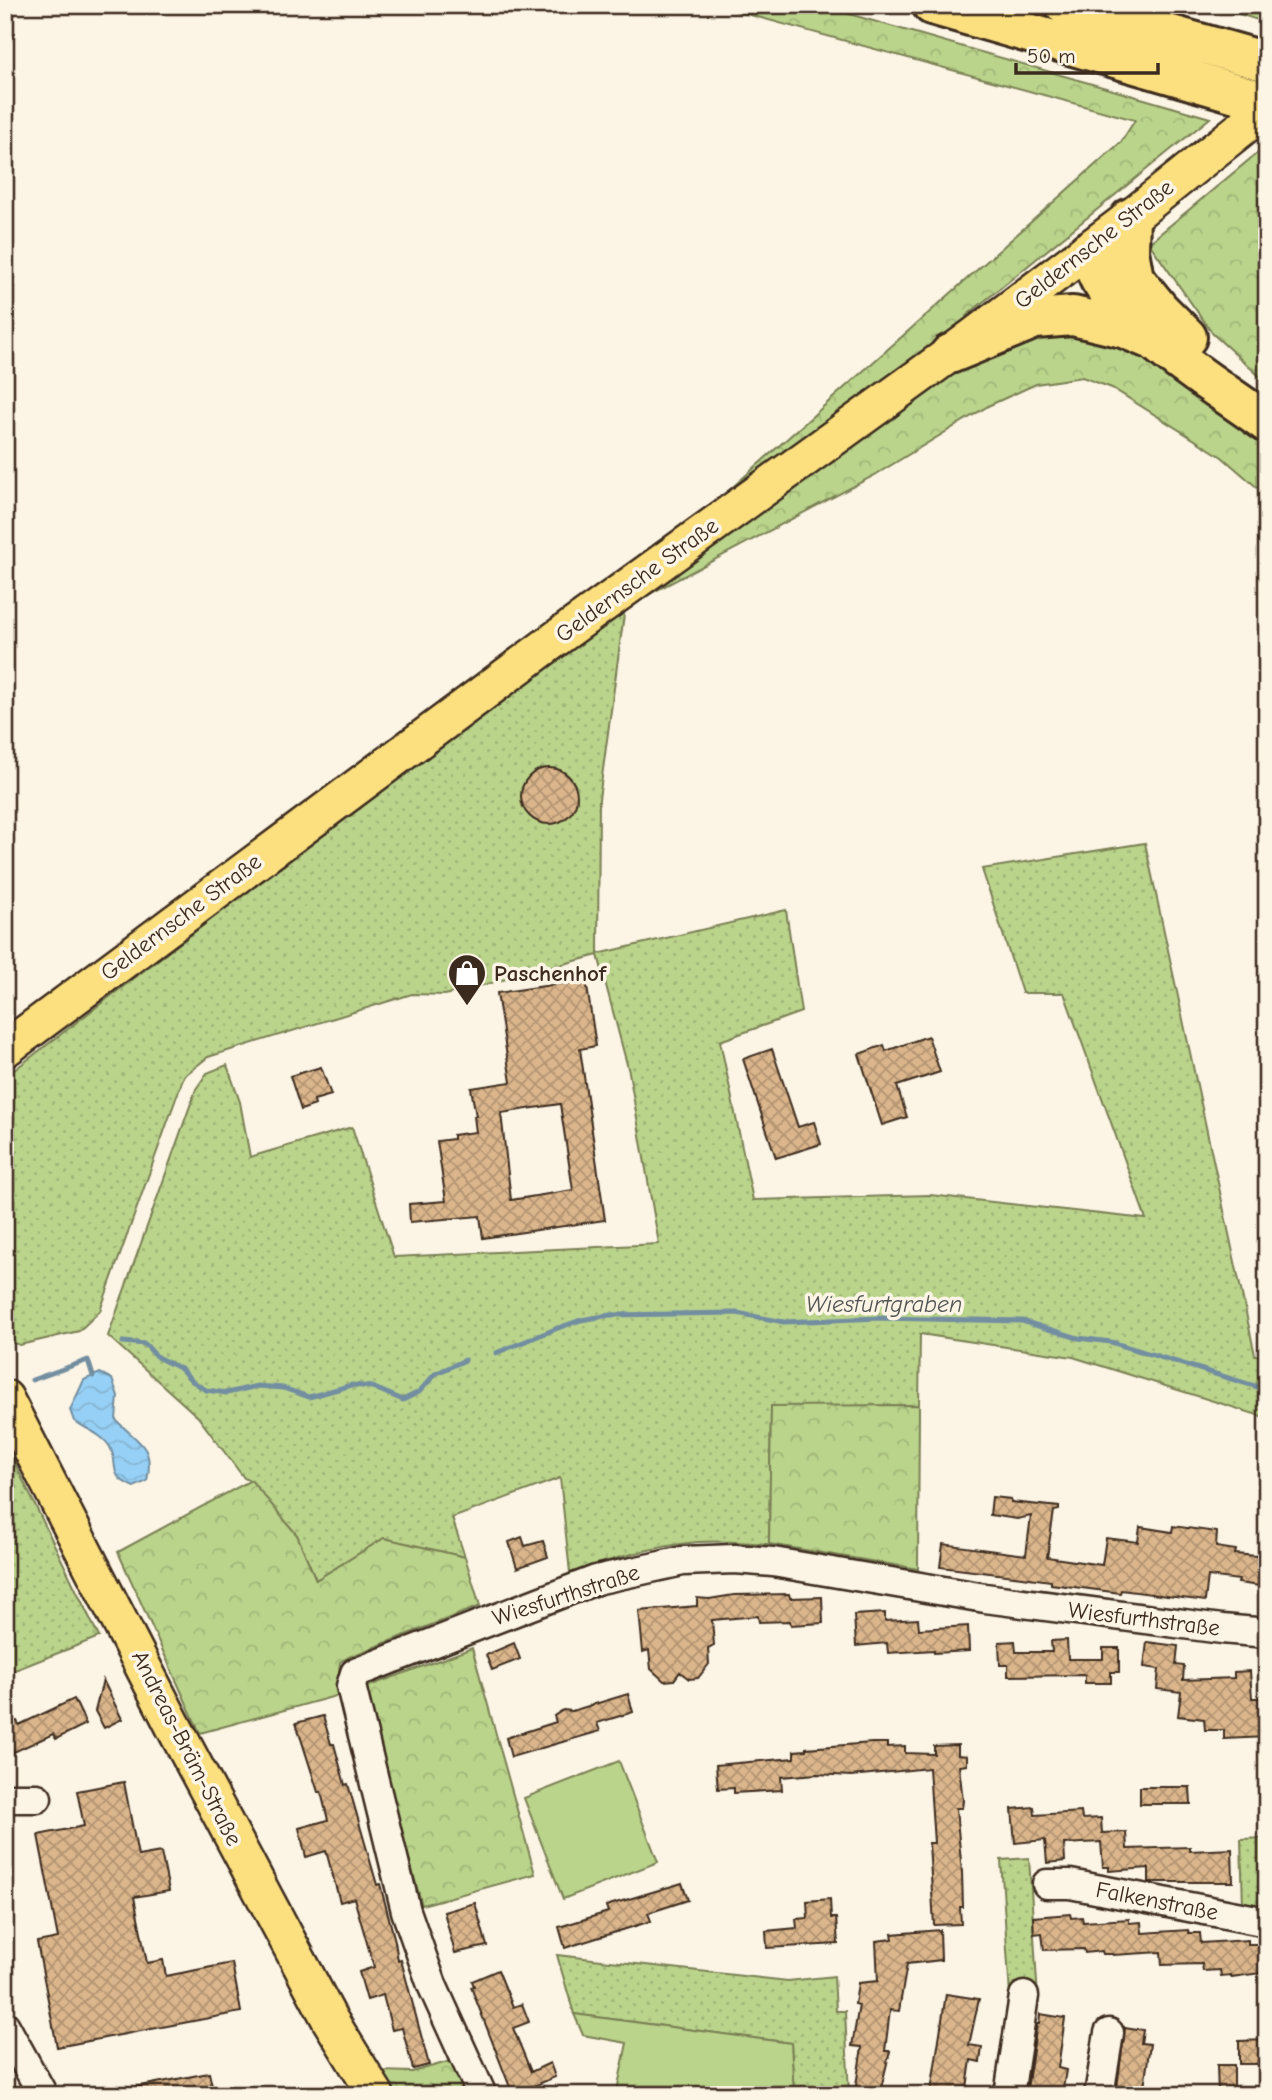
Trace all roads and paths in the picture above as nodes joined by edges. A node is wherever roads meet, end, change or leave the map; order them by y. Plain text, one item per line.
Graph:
1 (932, 5) edge
2 (1065, 5) edge
3 (1160, 5) edge
4 (1267, 57) edge
5 (1267, 62) edge
6 (1267, 102) edge
7 (1267, 108) edge
8 (1130, 218) junction
9 (1087, 251) junction
10 (1134, 278) junction
11 (1153, 341) junction
12 (950, 354) junction
13 (1267, 405) edge
14 (1267, 423) edge
15 (5, 1049) edge
16 (5, 1398) edge
17 (1267, 1633) edge
18 (37, 1797) dead end
19 (5, 1798) edge
20 (1047, 1884) dead end
21 (1267, 1922) edge
22 (1024, 1996) dead end
23 (5, 2026) edge
24 (1109, 2033) dead end
25 (43, 2095) edge
26 (376, 2095) edge
27 (482, 2095) edge
28 (1009, 2095) edge
29 (1099, 2095) edge

1 - 6 highway
2 - 5 highway
3 - 4 highway
7 - 8 main road, Geldernsche Straße
8 - 9 main road, Geldernsche Straße
8 - 10 highway
9 - 10 highway
9 - 11 highway
9 - 12 main road, Geldernsche Straße
10 - 13 highway
11 - 12 highway
11 - 14 highway
12 - 15 main road, Geldernsche Straße
16 - 26 main road, Andreas-Bräm-Straße
17 - 27 street, Wiesfurthstraße
18 - 19 street
20 - 21 street, Falkenstraße
22 - 28 street
23 - 25 street
24 - 29 street

